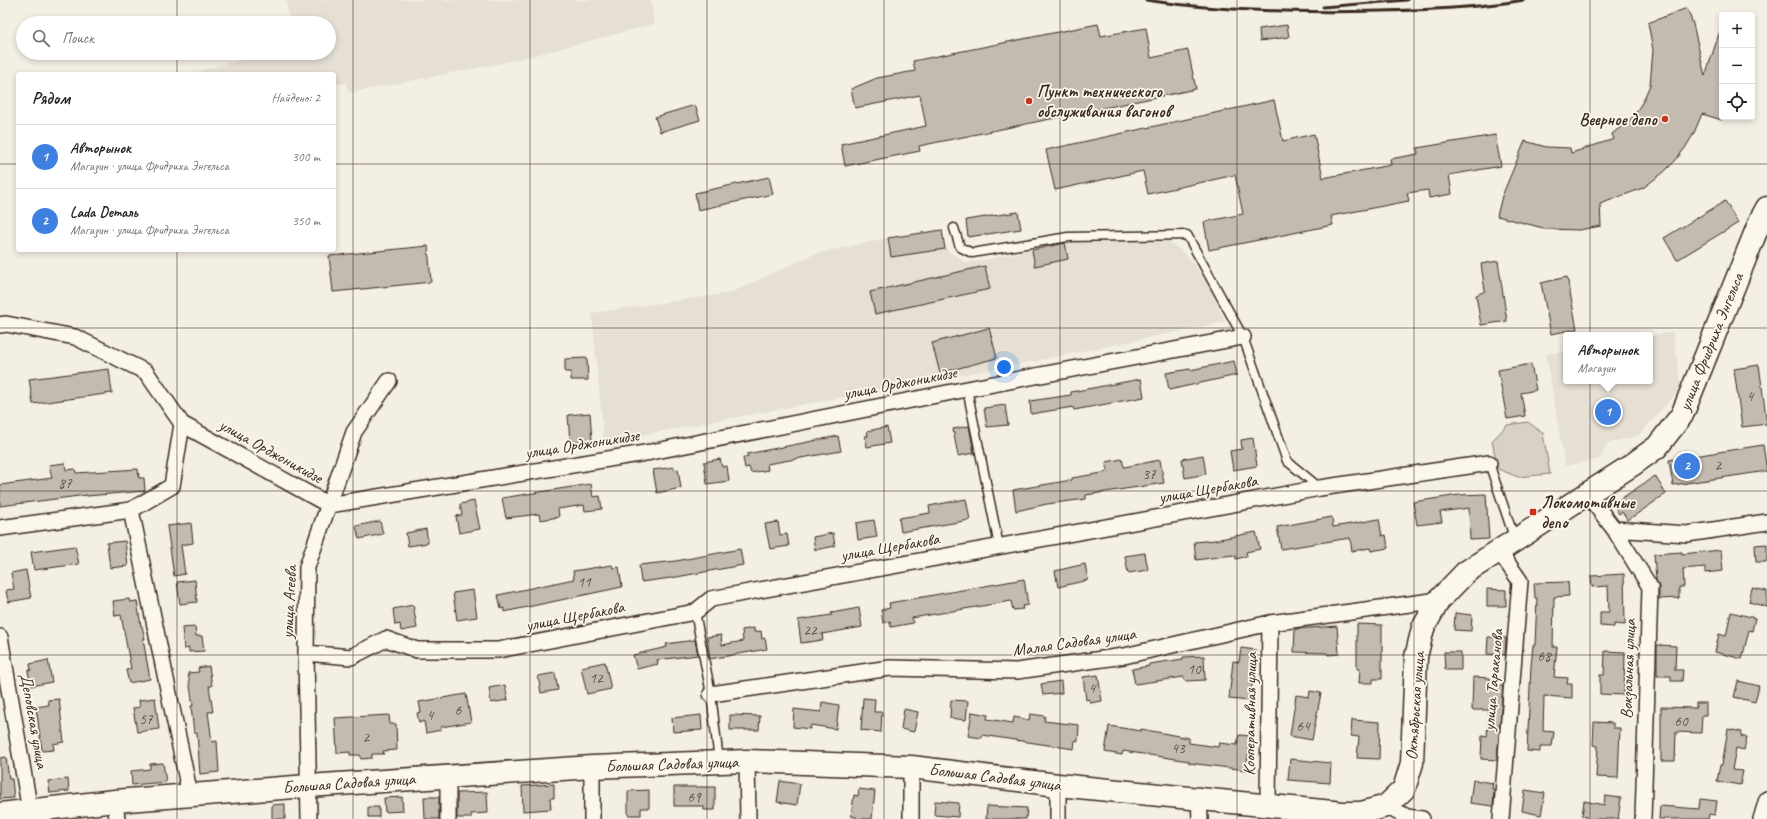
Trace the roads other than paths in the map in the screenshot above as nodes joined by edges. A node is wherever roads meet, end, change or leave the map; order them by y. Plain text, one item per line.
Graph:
1 (1767, 208) edge
2 (954, 228) dead end
3 (0, 326) edge
4 (1243, 337) junction
5 (389, 381) dead end
6 (967, 389) junction
7 (182, 424) junction
8 (1489, 463) joint
9 (1320, 488) junction
10 (1587, 494) junction
11 (329, 505) junction
12 (131, 510) junction
13 (1767, 522) edge
14 (0, 528) edge
15 (1614, 530) junction
16 (999, 546) junction
17 (1507, 546) junction
18 (1439, 600) junction
19 (696, 612) junction
20 (1270, 623) junction
21 (0, 637) edge
22 (306, 653) junction
23 (711, 694) junction
24 (747, 761) junction
25 (719, 762) junction
26 (592, 767) junction
27 (911, 767) junction
28 (448, 777) junction
29 (1058, 785) junction
30 (308, 786) junction
31 (190, 795) junction
32 (1767, 799) edge
33 (1268, 805) junction
34 (1386, 806) junction
35 (1200, 809) edge
36 (116, 810) edge
37 (30, 811) junction
38 (0, 814) edge
39 (1343, 816) edge
40 (309, 819) edge
41 (448, 819) edge
42 (592, 819) edge
43 (748, 819) edge
44 (911, 819) edge
45 (1058, 819) edge
46 (1422, 819) edge
47 (1501, 819) edge
48 (1644, 819) edge
49 (1761, 819) edge

1 - 10 main road, улица Фридриха Энгельса
2 - 4 lane
3 - 7 street
4 - 6 street, улица Орджоникидзе
4 - 9 lane
5 - 11 street, улица Агеева
6 - 11 street, улица Орджоникидзе
6 - 16 lane
7 - 11 street, улица Орджоникидзе
7 - 12 street
8 - 9 street, улица Щербакова
8 - 17 lane
9 - 16 street, улица Щербакова
10 - 15 street, Вокзальная улица
10 - 17 main road, улица Фридриха Энгельса
11 - 22 street, улица Агеева
12 - 14 street
12 - 31 street
13 - 15 street
15 - 48 street, Вокзальная улица
16 - 19 street, улица Щербакова
17 - 18 main road, улица Фридриха Энгельса
17 - 47 street, улица Тараканова
18 - 20 street, Малая Садовая улица
18 - 34 main road, Октябрьская улица
19 - 22 street, улица Щербакова
19 - 23 lane
20 - 23 street, Малая Садовая улица
20 - 33 street, Кооперативная улица
21 - 37 street, Деповская улица
22 - 30 street, улица Агеева
23 - 25 lane
24 - 25 main road, Большая Садовая улица
24 - 27 main road, Большая Садовая улица
24 - 43 street
25 - 26 main road, Большая Садовая улица
26 - 28 main road, Большая Садовая улица
26 - 42 street
27 - 29 main road, Большая Садовая улица
27 - 44 street
28 - 30 main road, Большая Садовая улица
28 - 41 street
29 - 35 main road, Большая Садовая улица
29 - 45 street
30 - 31 main road, Большая Садовая улица
30 - 40 street, улица Агеева
31 - 36 main road, Большая Садовая улица
32 - 49 street
33 - 35 main road, Большая Садовая улица
33 - 39 main road, Большая Садовая улица
34 - 39 main road, Октябрьская улица
34 - 46 street
36 - 37 main road, Большая Садовая улица
37 - 38 main road, Большая Садовая улица

